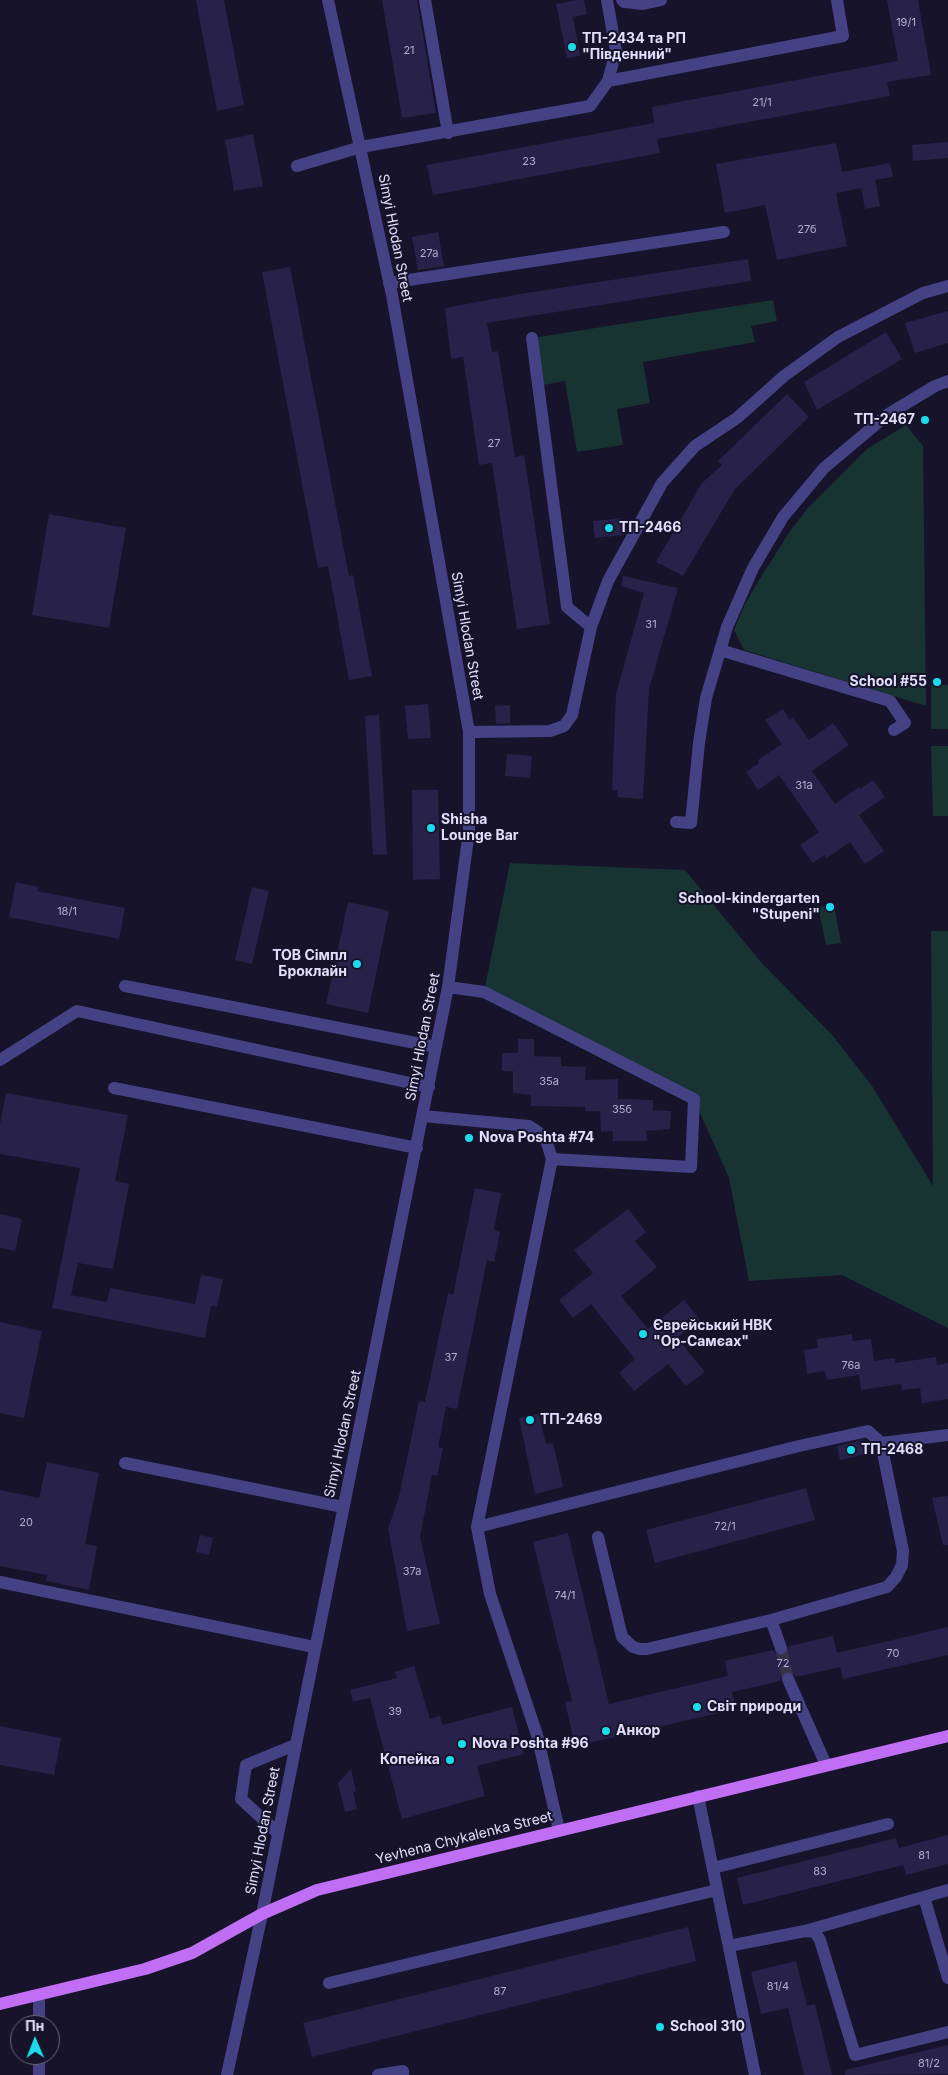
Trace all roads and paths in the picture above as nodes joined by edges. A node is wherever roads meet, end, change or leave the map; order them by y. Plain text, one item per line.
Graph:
1 (328, 0) edge
2 (425, 0) edge
3 (607, 0) edge
4 (622, 0) edge
5 (661, 0) edge
6 (837, 0) edge
7 (608, 81) junction
8 (448, 133) junction
9 (361, 147) junction
10 (297, 166) dead end
11 (724, 232) dead end
12 (389, 283) junction
13 (948, 286) edge
14 (532, 338) dead end
15 (948, 381) edge
16 (591, 627) junction
17 (720, 650) junction
18 (894, 730) dead end
19 (469, 732) junction
20 (676, 822) dead end
21 (124, 986) dead end
22 (448, 987) junction
23 (436, 1047) junction
24 (0, 1060) edge
25 (429, 1086) junction
26 (114, 1088) dead end
27 (423, 1116) junction
28 (417, 1148) junction
29 (552, 1159) junction
30 (948, 1435) edge
31 (881, 1443) junction
32 (125, 1463) dead end
33 (343, 1507) junction
34 (477, 1527) junction
35 (598, 1537) dead end
36 (0, 1582) edge
37 (772, 1620) junction
38 (314, 1647) junction
39 (780, 1648) tunnel mouth
40 (788, 1679) tunnel mouth
41 (948, 1736) edge
42 (295, 1745) junction
43 (826, 1766) junction
44 (698, 1796) junction
45 (888, 1824) dead end
46 (559, 1830) junction
47 (278, 1833) junction
48 (713, 1868) junction
49 (717, 1890) junction
50 (948, 1890) edge
51 (924, 1897) junction
52 (262, 1914) junction
53 (805, 1931) junction
54 (729, 1946) junction
55 (948, 1978) edge
56 (329, 1982) dead end
57 (39, 1995) junction
58 (0, 2004) edge
59 (39, 2015) edge
60 (948, 2032) edge
61 (227, 2075) edge
62 (378, 2075) edge
63 (403, 2075) edge
64 (755, 2075) edge

1 - 9 street, Simyi Hlodan Street
2 - 8 street
3 - 7 street
4 - 5 street
6 - 7 street
7 - 8 street
8 - 9 street
9 - 10 street
9 - 12 street, Simyi Hlodan Street
11 - 12 street
12 - 19 street, Simyi Hlodan Street
13 - 16 street
14 - 16 street
15 - 17 street
16 - 19 street
17 - 18 street
17 - 20 street
19 - 22 street, Simyi Hlodan Street
21 - 23 street
22 - 23 street, Simyi Hlodan Street
22 - 29 street
23 - 25 street, Simyi Hlodan Street
24 - 25 street
25 - 27 street, Simyi Hlodan Street
26 - 28 street
27 - 28 street, Simyi Hlodan Street
27 - 29 street
28 - 33 street, Simyi Hlodan Street
29 - 34 street
30 - 31 street
31 - 34 street
31 - 37 street
32 - 33 street
33 - 38 street, Simyi Hlodan Street
34 - 46 street
35 - 37 street
36 - 38 street
37 - 39 street
38 - 42 street, Simyi Hlodan Street
40 - 43 street
41 - 43 main road, Yevhena Chykalenka Street
42 - 47 street, Simyi Hlodan Street
42 - 47 street
43 - 44 main road, Yevhena Chykalenka Street
44 - 46 main road, Yevhena Chykalenka Street
44 - 48 street
45 - 48 street
46 - 52 main road, Yevhena Chykalenka Street
47 - 52 street, Simyi Hlodan Street
48 - 49 street
49 - 54 street
49 - 56 street
50 - 51 street
51 - 53 street
51 - 55 street
52 - 57 main road, Yevhena Chykalenka Street
52 - 61 street, Simyi Hlodan Street
53 - 54 street
53 - 60 street
54 - 64 street
57 - 58 main road, Yevhena Chykalenka Street
57 - 59 street
62 - 63 street

